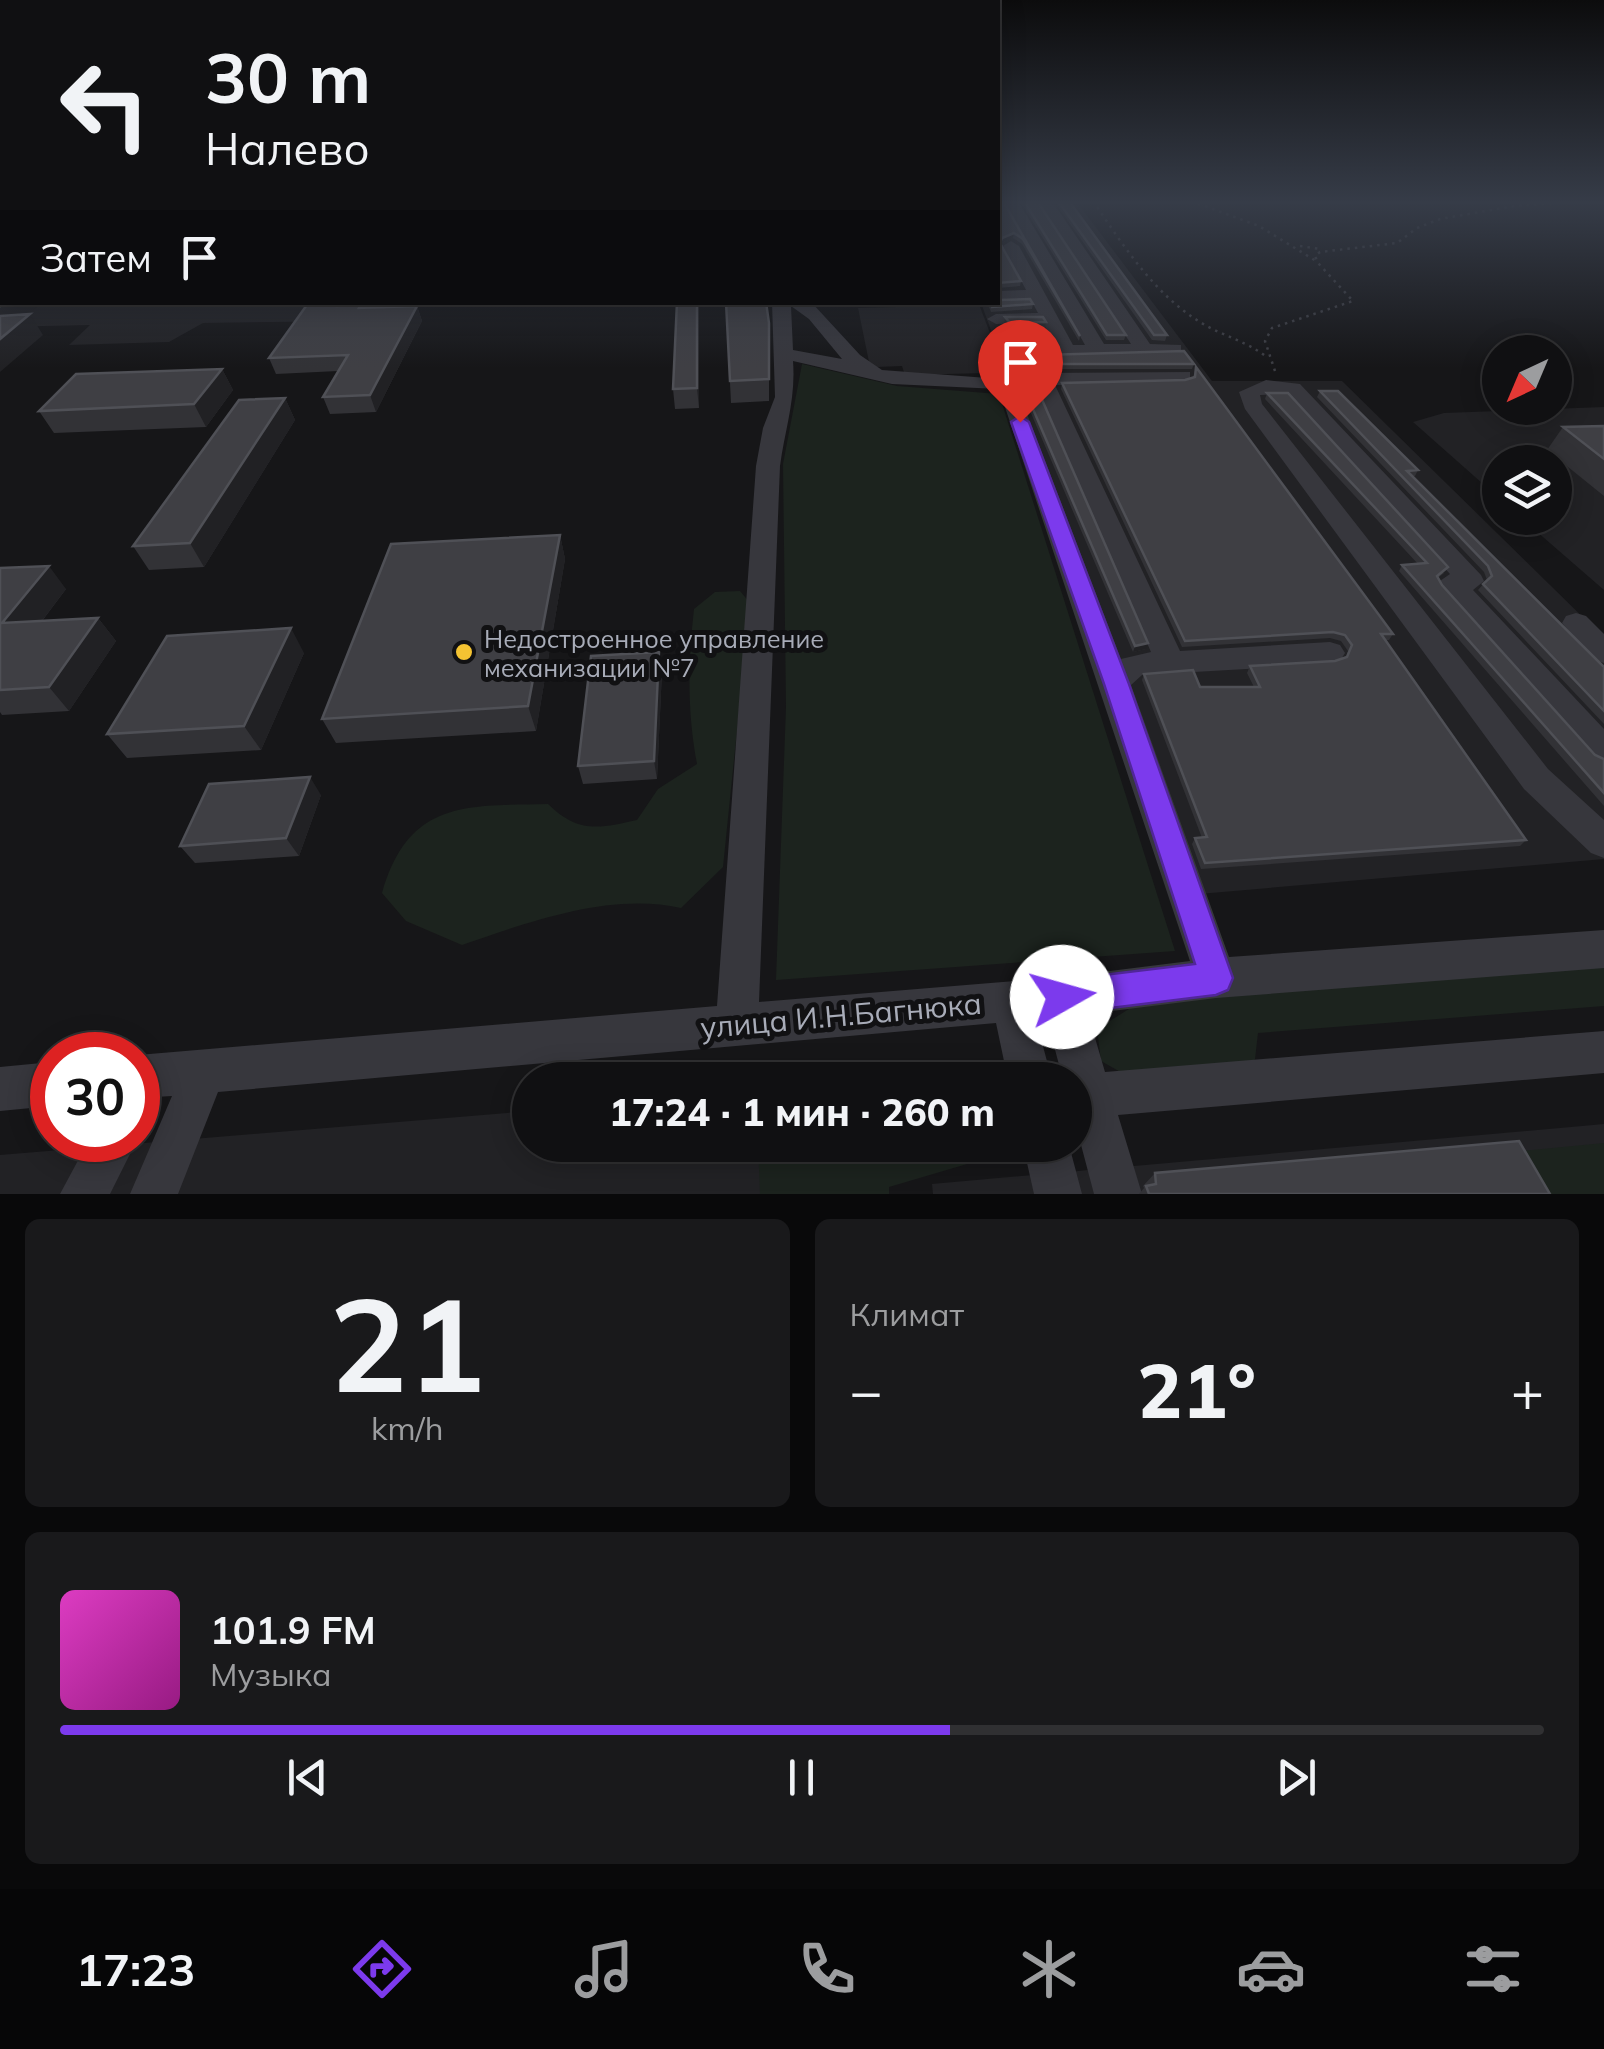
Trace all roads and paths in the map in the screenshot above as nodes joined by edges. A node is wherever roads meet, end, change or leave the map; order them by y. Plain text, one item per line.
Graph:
1 (1014, 257) edge
2 (1043, 257) edge
3 (1083, 257) edge
4 (1137, 257) edge
5 (1310, 257) edge
6 (1315, 257) edge
7 (1317, 262) junction
8 (1038, 295) junction
9 (1000, 296) edge
10 (780, 305) edge
11 (803, 305) edge
12 (996, 318) dead end
13 (1049, 318) junction
14 (1008, 342) edge
15 (1064, 346) junction
16 (1144, 349) junction
17 (1174, 349) edge
18 (1098, 350) junction
19 (1040, 351) edge
20 (784, 354) junction
21 (1268, 358) junction
22 (863, 368) junction
23 (1183, 376) edge
24 (1282, 384) junction
25 (1576, 623) dead end
26 (1604, 652) edge
27 (1330, 654) dead end
28 (1170, 662) junction
29 (1116, 684) junction
30 (1604, 750) edge
31 (1604, 842) edge
32 (1604, 949) edge
33 (1216, 978) junction
34 (1062, 997) junction
35 (1011, 1001) junction
36 (737, 1023) junction
37 (1604, 1052) edge
38 (1026, 1062) edge
39 (1075, 1062) edge
40 (204, 1071) junction
41 (160, 1079) edge
42 (30, 1086) edge
43 (0, 1089) edge
44 (1092, 1095) edge
45 (1092, 1123) edge
46 (102, 1162) edge
47 (1050, 1162) edge
48 (84, 1194) edge
49 (154, 1194) edge
50 (1058, 1194) edge
51 (1118, 1194) edge

1 - 8 street
2 - 18 street
3 - 16 street
4 - 21 path
5 - 7 path
6 - 7 path
7 - 21 path
8 - 9 street
8 - 13 street
10 - 20 street
11 - 22 street
12 - 13 street
13 - 15 street
14 - 15 street
15 - 18 street
15 - 19 street
16 - 17 street
16 - 18 street
20 - 22 street
20 - 36 street
21 - 24 path
22 - 29 street
23 - 28 street
24 - 30 street
24 - 31 street
25 - 26 street
27 - 28 street
28 - 29 street
29 - 33 street
32 - 33 street, улица И.Н.Багнюка
33 - 34 street, улица И.Н.Багнюка
34 - 35 street, улица И.Н.Багнюка
34 - 39 street
35 - 36 street, улица И.Н.Багнюка
35 - 38 street
36 - 40 street, улица И.Н.Багнюка
37 - 44 street
40 - 41 street, улица И.Н.Багнюка
40 - 49 street
42 - 43 street
45 - 51 street
46 - 48 street
47 - 50 street

